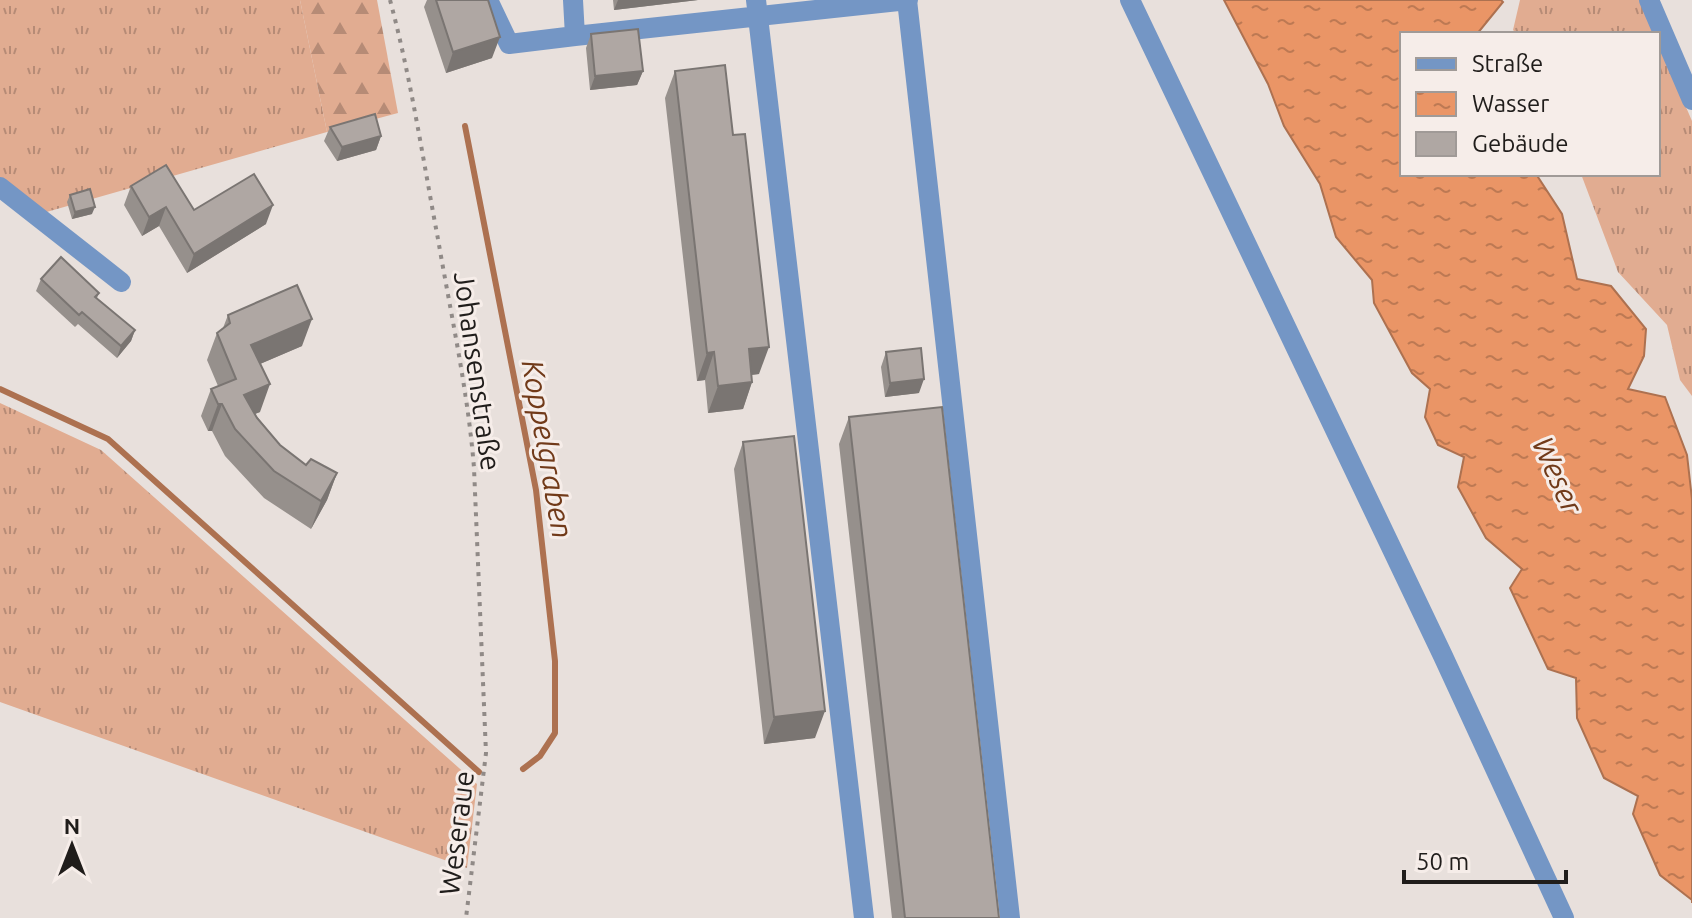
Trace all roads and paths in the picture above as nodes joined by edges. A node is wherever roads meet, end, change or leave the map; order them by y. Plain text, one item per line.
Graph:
1 (390, 0) edge
2 (488, 0) edge
3 (573, 0) edge
4 (908, 0) edge
5 (1130, 0) edge
6 (1649, 0) edge
7 (757, 8) edge
8 (575, 36) junction
9 (1692, 100) edge
10 (0, 187) edge
11 (121, 282) dead end
12 (486, 753) joint
13 (466, 918) edge
14 (864, 918) edge
15 (1010, 918) edge
16 (1564, 918) edge

1 - 12 path, Johansenstraße
2 - 8 street
3 - 8 street
4 - 7 street
4 - 15 street
5 - 16 street
6 - 9 street
7 - 8 street
7 - 14 street
10 - 11 street
12 - 13 path, Weseraue

